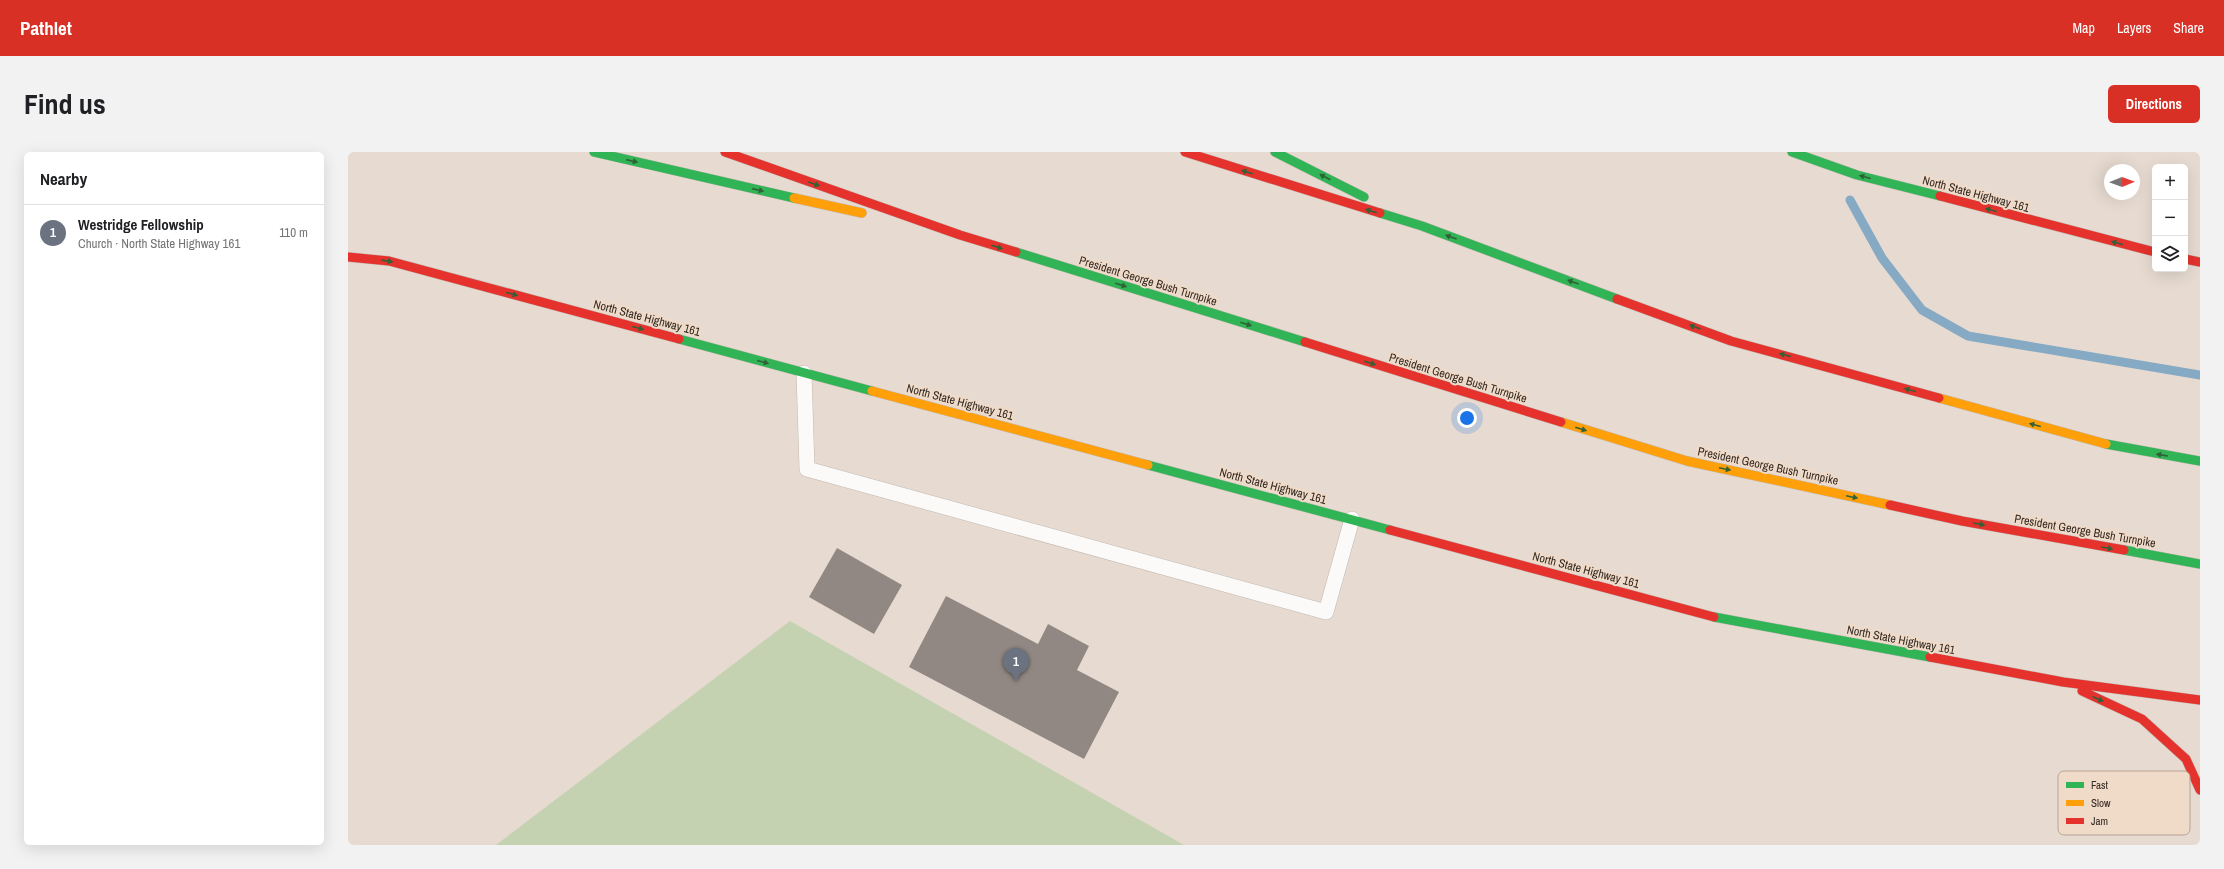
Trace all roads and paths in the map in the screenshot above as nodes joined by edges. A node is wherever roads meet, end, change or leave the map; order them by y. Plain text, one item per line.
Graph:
1 (594, 152) edge
2 (725, 152) edge
3 (1185, 152) edge
4 (1275, 152) edge
5 (1792, 152) edge
6 (1422, 226) junction
7 (960, 235) junction
8 (2152, 251) edge
9 (348, 257) edge
10 (2188, 259) edge
11 (2200, 262) edge
12 (804, 372) junction
13 (2200, 461) edge
14 (1352, 519) junction
15 (2200, 564) edge
16 (2063, 682) junction
17 (2200, 700) edge
18 (2200, 790) edge

1 -> 7 main road
2 -> 7 main road, President George Bush Turnpike
6 -> 3 main road
6 -> 4 main road
8 -> 5 main road, North State Highway 161
13 -> 6 main road
7 -> 15 main road, President George Bush Turnpike
9 -> 12 main road, North State Highway 161
10 - 11 main road
12 - 14 main road, North State Highway 161
12 - 14 lane
14 - 16 main road, North State Highway 161
16 - 17 main road, North State Highway 161
16 -> 18 main road

